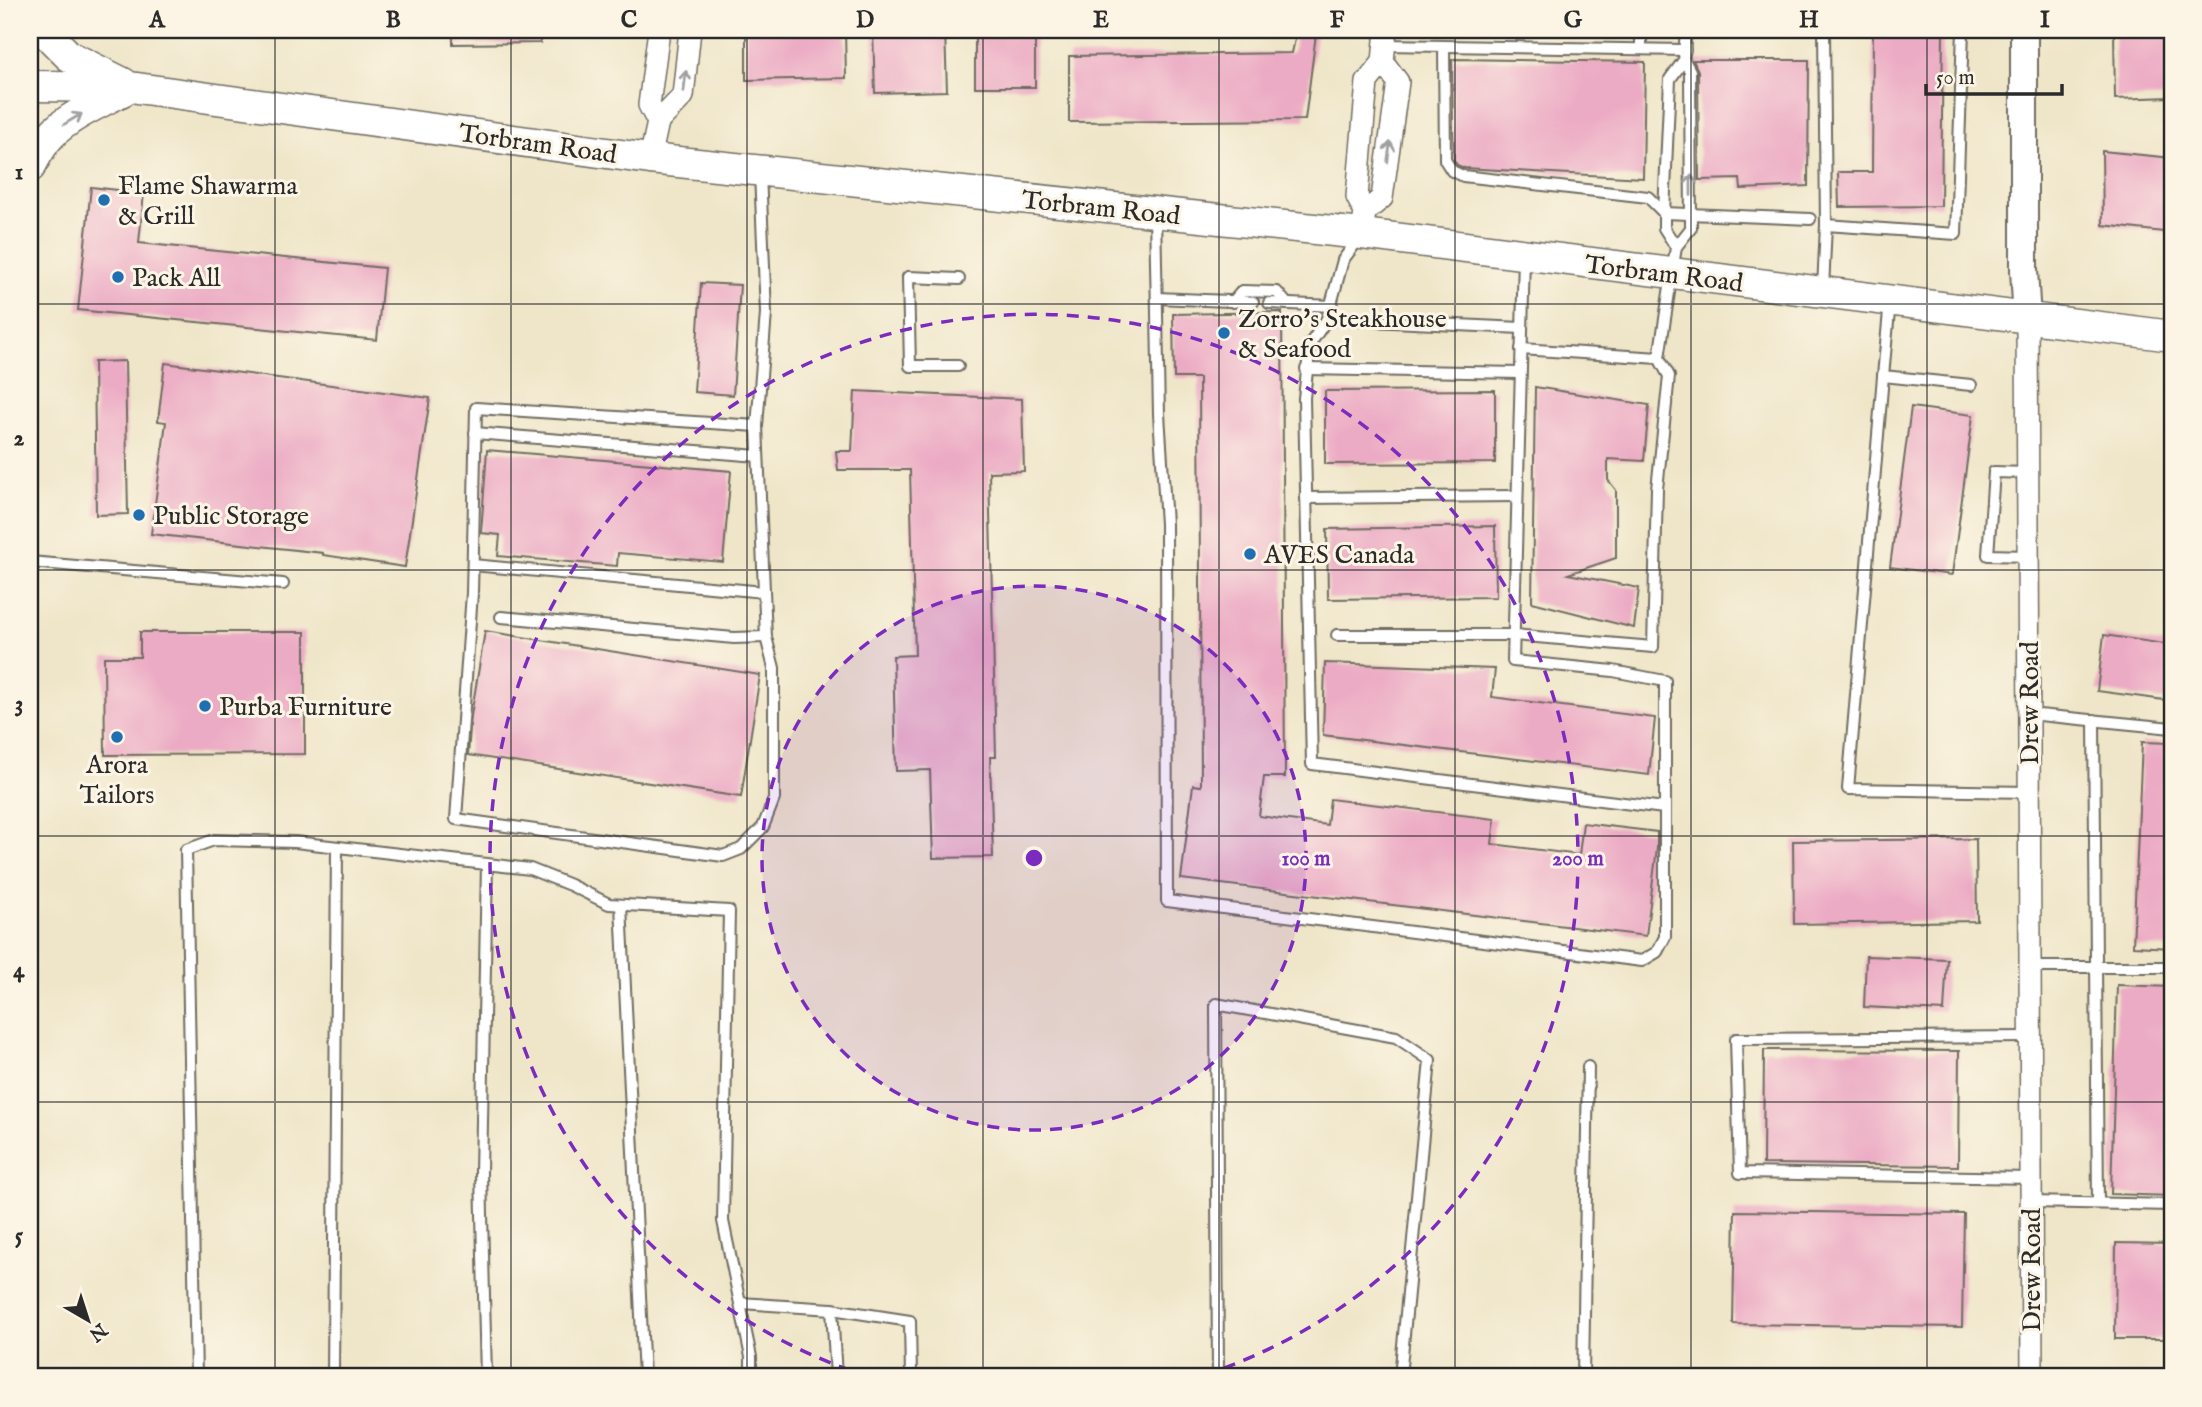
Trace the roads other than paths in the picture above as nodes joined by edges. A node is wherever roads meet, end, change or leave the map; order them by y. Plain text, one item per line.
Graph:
1 (43, 30) edge
2 (659, 30) edge
3 (690, 30) edge
4 (1641, 30) edge
5 (1686, 30) edge
6 (1824, 30) edge
7 (1963, 30) edge
8 (2025, 30) edge
9 (1385, 46) edge
10 (1444, 46) junction
11 (1641, 48) junction
12 (1684, 55) junction
13 (30, 86) edge
14 (130, 87) junction
15 (659, 122) junction
16 (650, 159) junction
17 (30, 167) edge
18 (760, 170) junction
19 (1155, 212) junction
20 (1664, 213) junction
21 (1691, 214) junction
22 (1810, 219) dead end
23 (1364, 223) junction
24 (1826, 225) junction
25 (1524, 255) junction
26 (1674, 261) junction
27 (959, 279) dead end
28 (1823, 293) junction
29 (1157, 298) junction
30 (1233, 302) junction
31 (1252, 302) dead end
32 (1890, 302) junction
33 (1269, 303) dead end
34 (1287, 304) junction
35 (1332, 306) junction
36 (1327, 319) junction
37 (2027, 319) junction
38 (1522, 328) junction
39 (2172, 336) edge
40 (1521, 349) junction
41 (1659, 358) junction
42 (958, 366) dead end
43 (1306, 369) junction
44 (1520, 373) junction
45 (1882, 376) junction
46 (1971, 384) dead end
47 (757, 426) junction
48 (475, 433) junction
49 (758, 456) junction
50 (2028, 473) junction
51 (1516, 496) junction
52 (1306, 498) junction
53 (2028, 556) junction
54 (30, 562) edge
55 (473, 565) junction
56 (283, 584) dead end
57 (764, 592) junction
58 (501, 617) dead end
59 (1337, 635) dead end
60 (1514, 635) junction
61 (766, 637) junction
62 (2029, 714) junction
63 (2094, 720) junction
64 (2172, 728) edge
65 (2029, 792) junction
66 (1664, 808) junction
67 (337, 847) junction
68 (487, 864) junction
69 (621, 905) junction
70 (2096, 967) junction
71 (2172, 967) edge
72 (2030, 968) junction
73 (2030, 1037) junction
74 (1587, 1068) dead end
75 (2031, 1178) junction
76 (2031, 1202) junction
77 (2098, 1203) junction
78 (2172, 1205) edge
79 (740, 1303) junction
80 (832, 1309) junction
81 (196, 1377) edge
82 (333, 1377) edge
83 (486, 1377) edge
84 (644, 1377) edge
85 (751, 1377) edge
86 (836, 1377) edge
87 (911, 1377) edge
88 (1218, 1377) edge
89 (1400, 1377) edge
90 (1583, 1377) edge
91 (2032, 1377) edge

1 - 14 main road
2 - 15 street
15 -> 3 street
4 - 11 lane
5 - 12 lane
6 - 24 lane
7 - 24 lane
8 - 37 street, Drew Road
9 - 10 lane
9 - 23 street
23 -> 9 street
10 - 11 lane
10 - 20 lane
11 - 12 lane
12 - 20 lane
21 -> 12 lane
13 - 14 main road, Torbram Road
14 - 16 main road, Torbram Road
17 -> 14 main road
15 - 16 street
16 - 18 main road, Torbram Road
18 - 19 main road, Torbram Road
18 - 47 lane
19 - 23 main road, Torbram Road
19 - 29 lane
20 - 21 lane
20 - 26 lane
21 - 22 lane
21 - 26 lane
23 - 25 main road, Torbram Road
23 - 35 lane
24 - 28 lane
25 - 26 main road, Torbram Road
25 - 38 lane
26 - 28 main road, Torbram Road
26 - 41 lane
27 - 42 lane
28 - 32 main road, Torbram Road
29 - 30 lane
29 - 66 lane
30 - 31 lane
30 - 34 lane
32 - 37 main road, Torbram Road
32 - 45 lane
33 - 34 lane
34 - 35 lane
35 - 36 lane
36 - 38 lane
36 - 43 lane
37 - 39 main road, Torbram Road
37 - 50 street, Drew Road
38 - 40 lane
40 - 41 lane
40 - 44 lane
41 - 60 lane
43 - 44 lane
43 - 52 lane
44 - 51 lane
45 - 46 lane
45 - 65 lane
47 - 48 lane
47 - 49 lane
48 - 49 lane
48 - 55 lane
49 - 57 lane
50 - 53 street, Drew Road
50 - 53 lane
51 - 52 lane
51 - 60 lane
52 - 66 lane
53 - 62 street, Drew Road
54 - 56 lane
55 - 57 lane
55 - 61 lane
57 - 61 lane
58 - 61 lane
59 - 60 lane
60 - 66 lane
62 - 63 lane
62 - 65 street, Drew Road
63 - 64 lane
63 - 70 lane
65 - 72 street, Drew Road
67 - 68 lane
67 - 81 lane
67 - 82 lane
68 - 69 lane
68 - 83 lane
69 - 79 lane
69 - 84 lane
70 - 71 lane
70 - 72 lane
70 - 77 lane
72 - 73 street, Drew Road
73 - 75 street, Drew Road
73 - 75 lane
74 - 90 lane
75 - 76 street, Drew Road
76 - 77 lane
76 - 91 street, Drew Road
77 - 78 lane
79 - 80 lane
79 - 85 lane
80 - 86 lane
80 - 87 lane
88 - 89 lane

